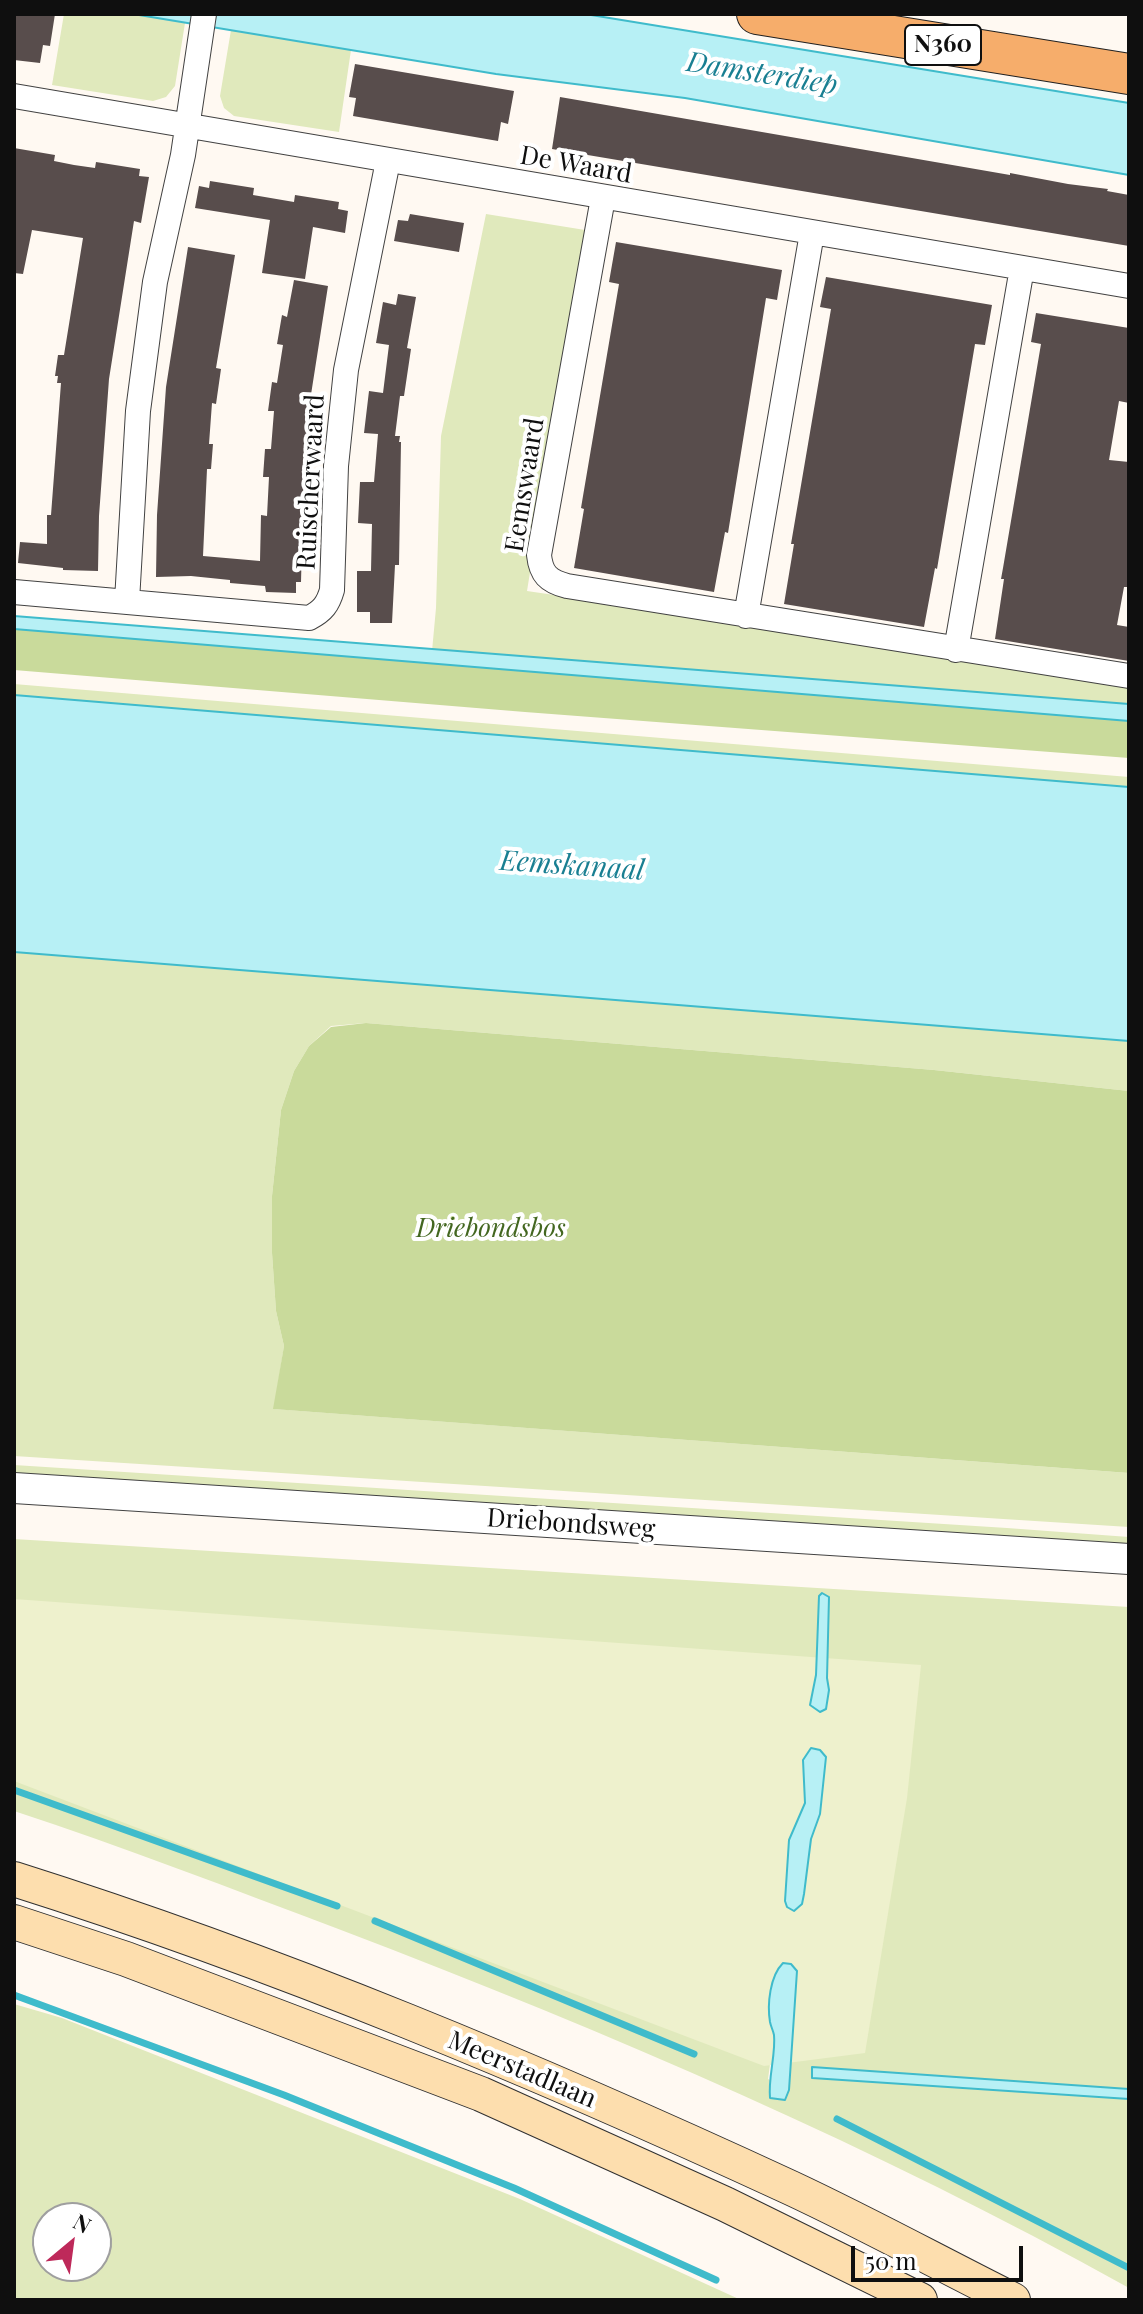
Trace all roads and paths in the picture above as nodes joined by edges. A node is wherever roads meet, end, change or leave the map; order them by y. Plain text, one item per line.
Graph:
1 (757, 14) edge
2 (203, 20) edge
3 (1129, 74) edge
4 (14, 96) edge
5 (187, 125) junction
6 (388, 161) junction
7 (603, 198) junction
8 (812, 233) junction
9 (1022, 268) junction
10 (1129, 286) edge
11 (14, 592) edge
12 (127, 601) junction
13 (746, 616) junction
14 (956, 650) junction
15 (1129, 676) edge
16 (14, 1488) edge
17 (1129, 1559) edge
18 (14, 1879) edge
19 (14, 1922) edge
20 (920, 2300) edge
21 (1013, 2300) edge

1 - 3 main road, N360
2 - 5 street
4 - 5 street, De Waard
5 - 6 street, De Waard
5 - 12 street
6 - 7 street, De Waard
6 - 12 street, Ruischerwaard
7 - 8 street, De Waard
7 - 13 street, Eemswaard
8 - 9 street, De Waard
8 - 13 street
9 - 10 street, De Waard
9 - 14 street
11 - 12 street, Ruischerwaard
13 - 14 street, Eemswaard
14 - 15 street, Eemswaard
16 - 17 street, Driebondsweg
18 - 21 main road, Meerstadlaan
19 - 20 main road, Meerstadlaan

